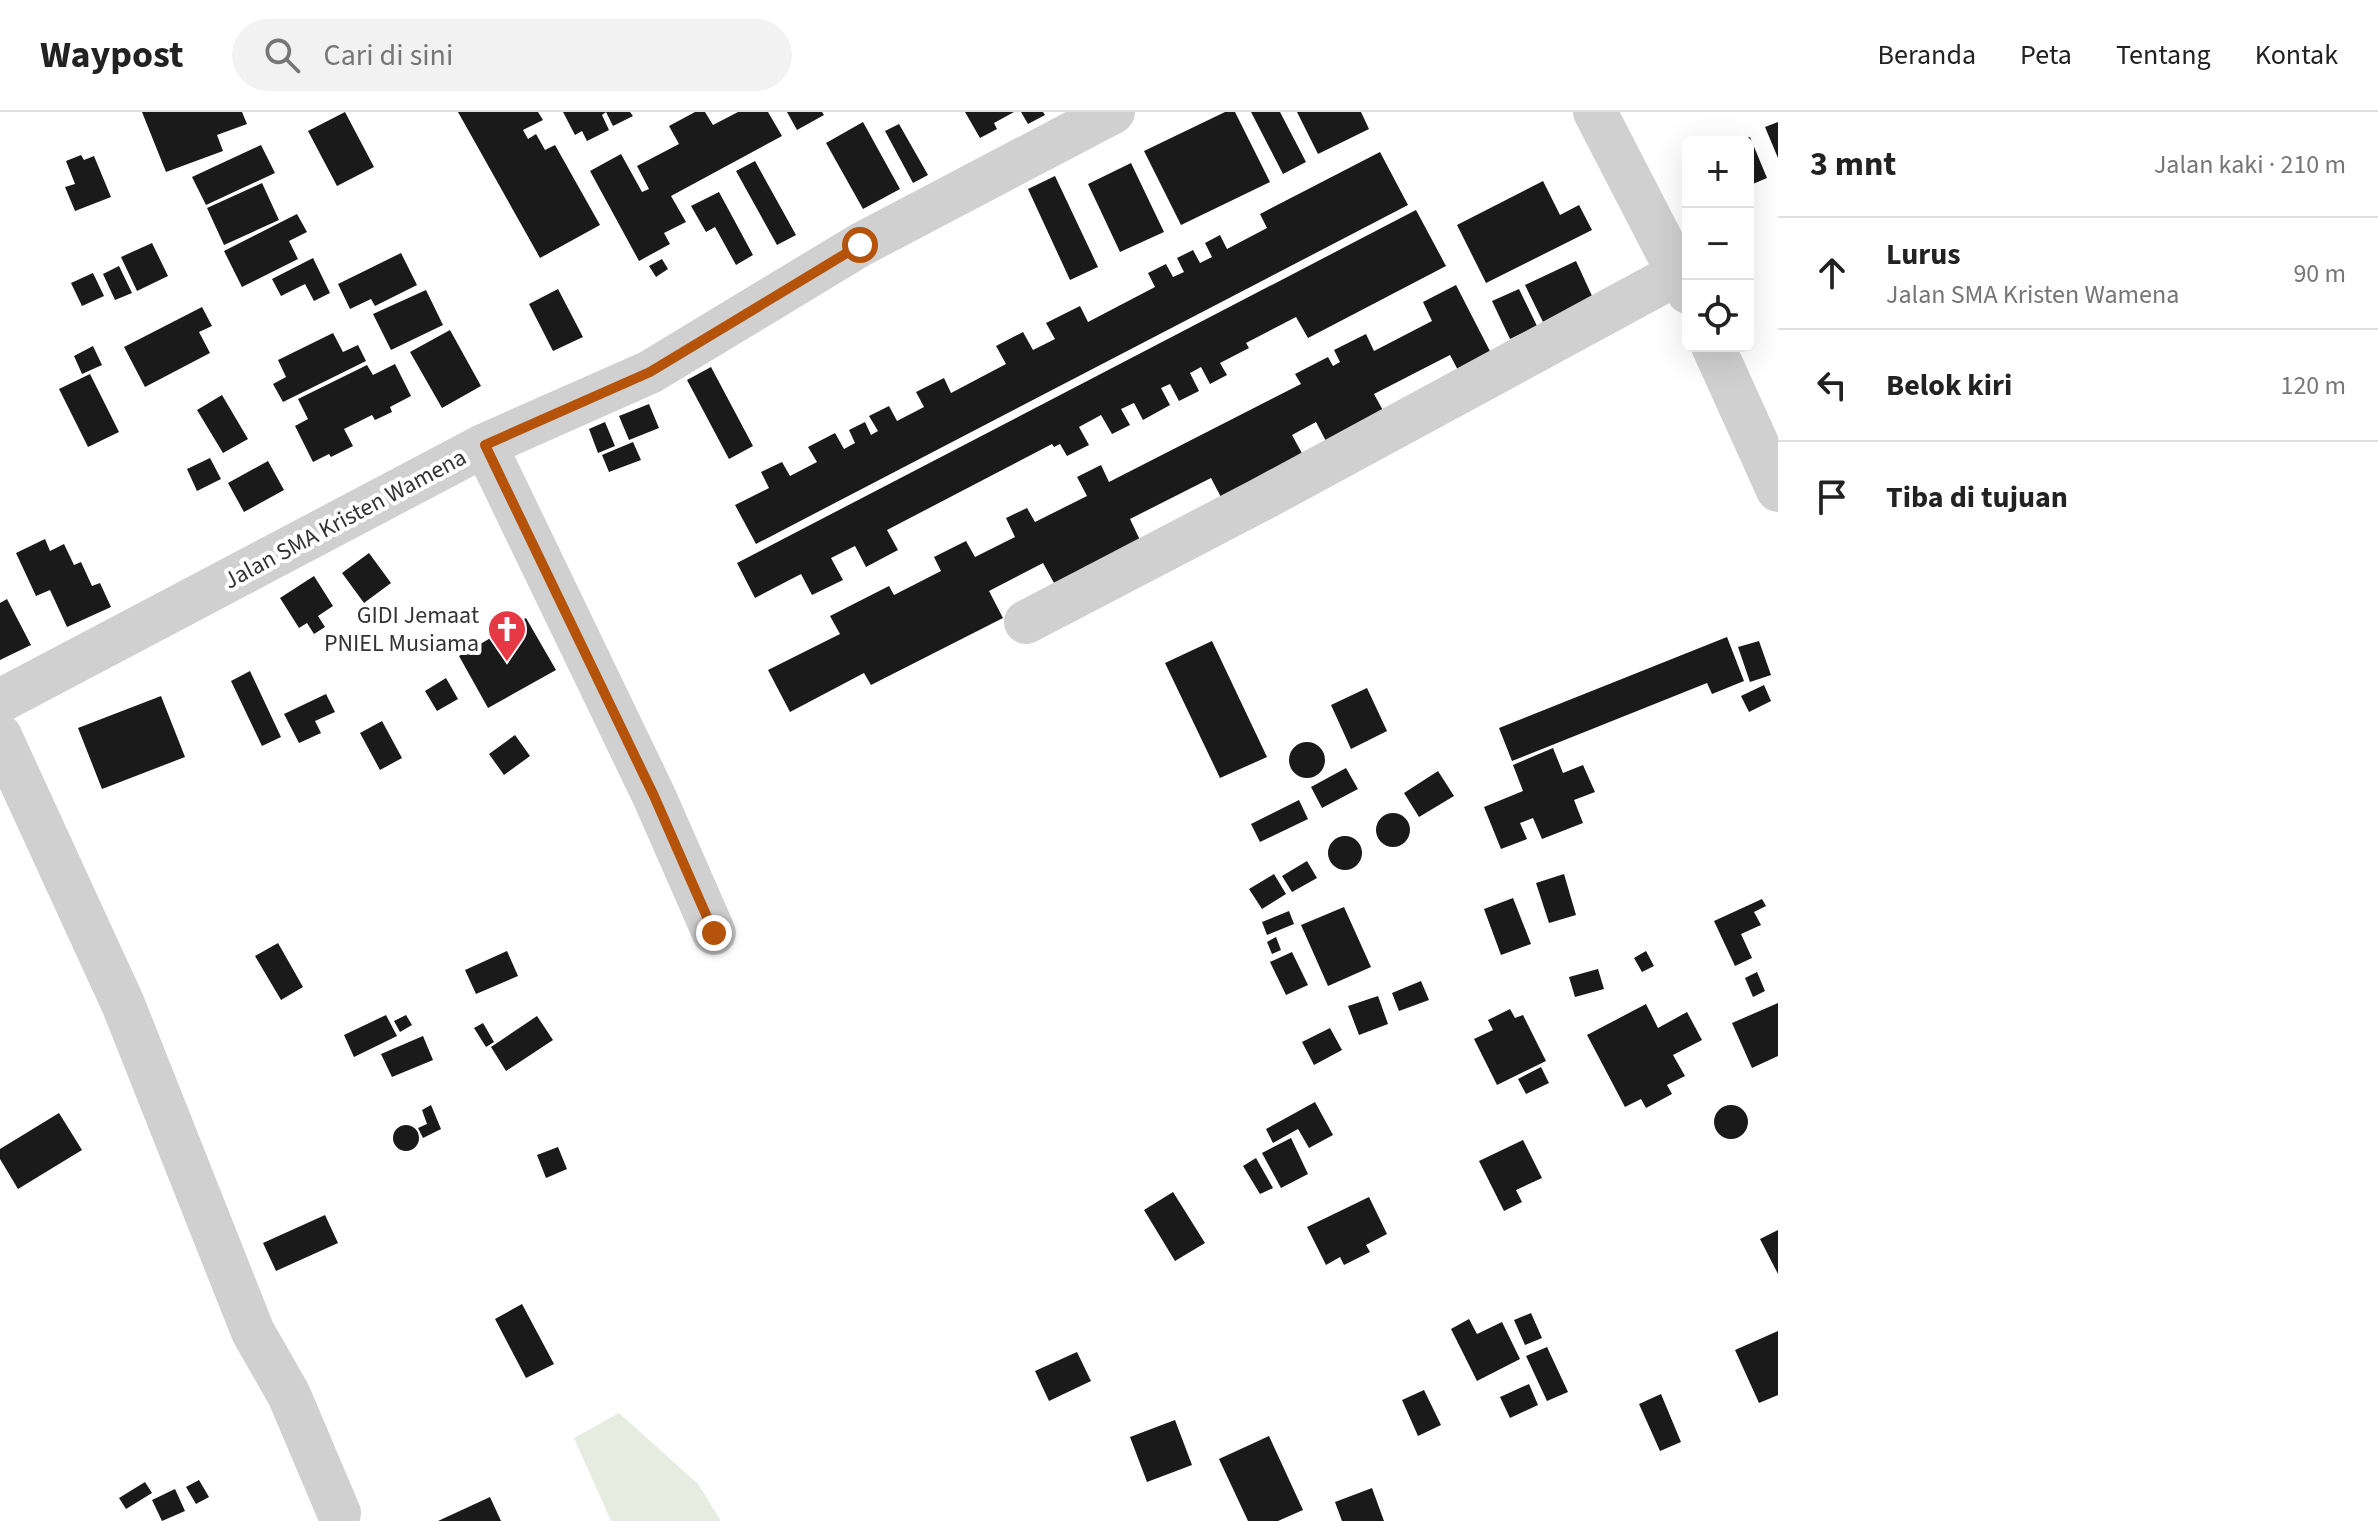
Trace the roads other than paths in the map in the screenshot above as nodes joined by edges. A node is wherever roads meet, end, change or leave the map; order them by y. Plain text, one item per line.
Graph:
1 (1113, 112) edge
2 (1595, 112) edge
3 (1682, 280) edge
4 (1682, 284) edge
5 (1716, 352) edge
6 (485, 445) junction
7 (1778, 490) edge
8 (1026, 622) dead end
9 (0, 701) edge
10 (0, 736) edge
11 (714, 933) dead end
12 (339, 1513) dead end

1 - 6 street, Jalan SMA Kristen Wamena
2 - 3 street
4 - 8 street
5 - 7 street
6 - 9 street, Jalan SMA Kristen Wamena
6 - 11 street
10 - 12 street

